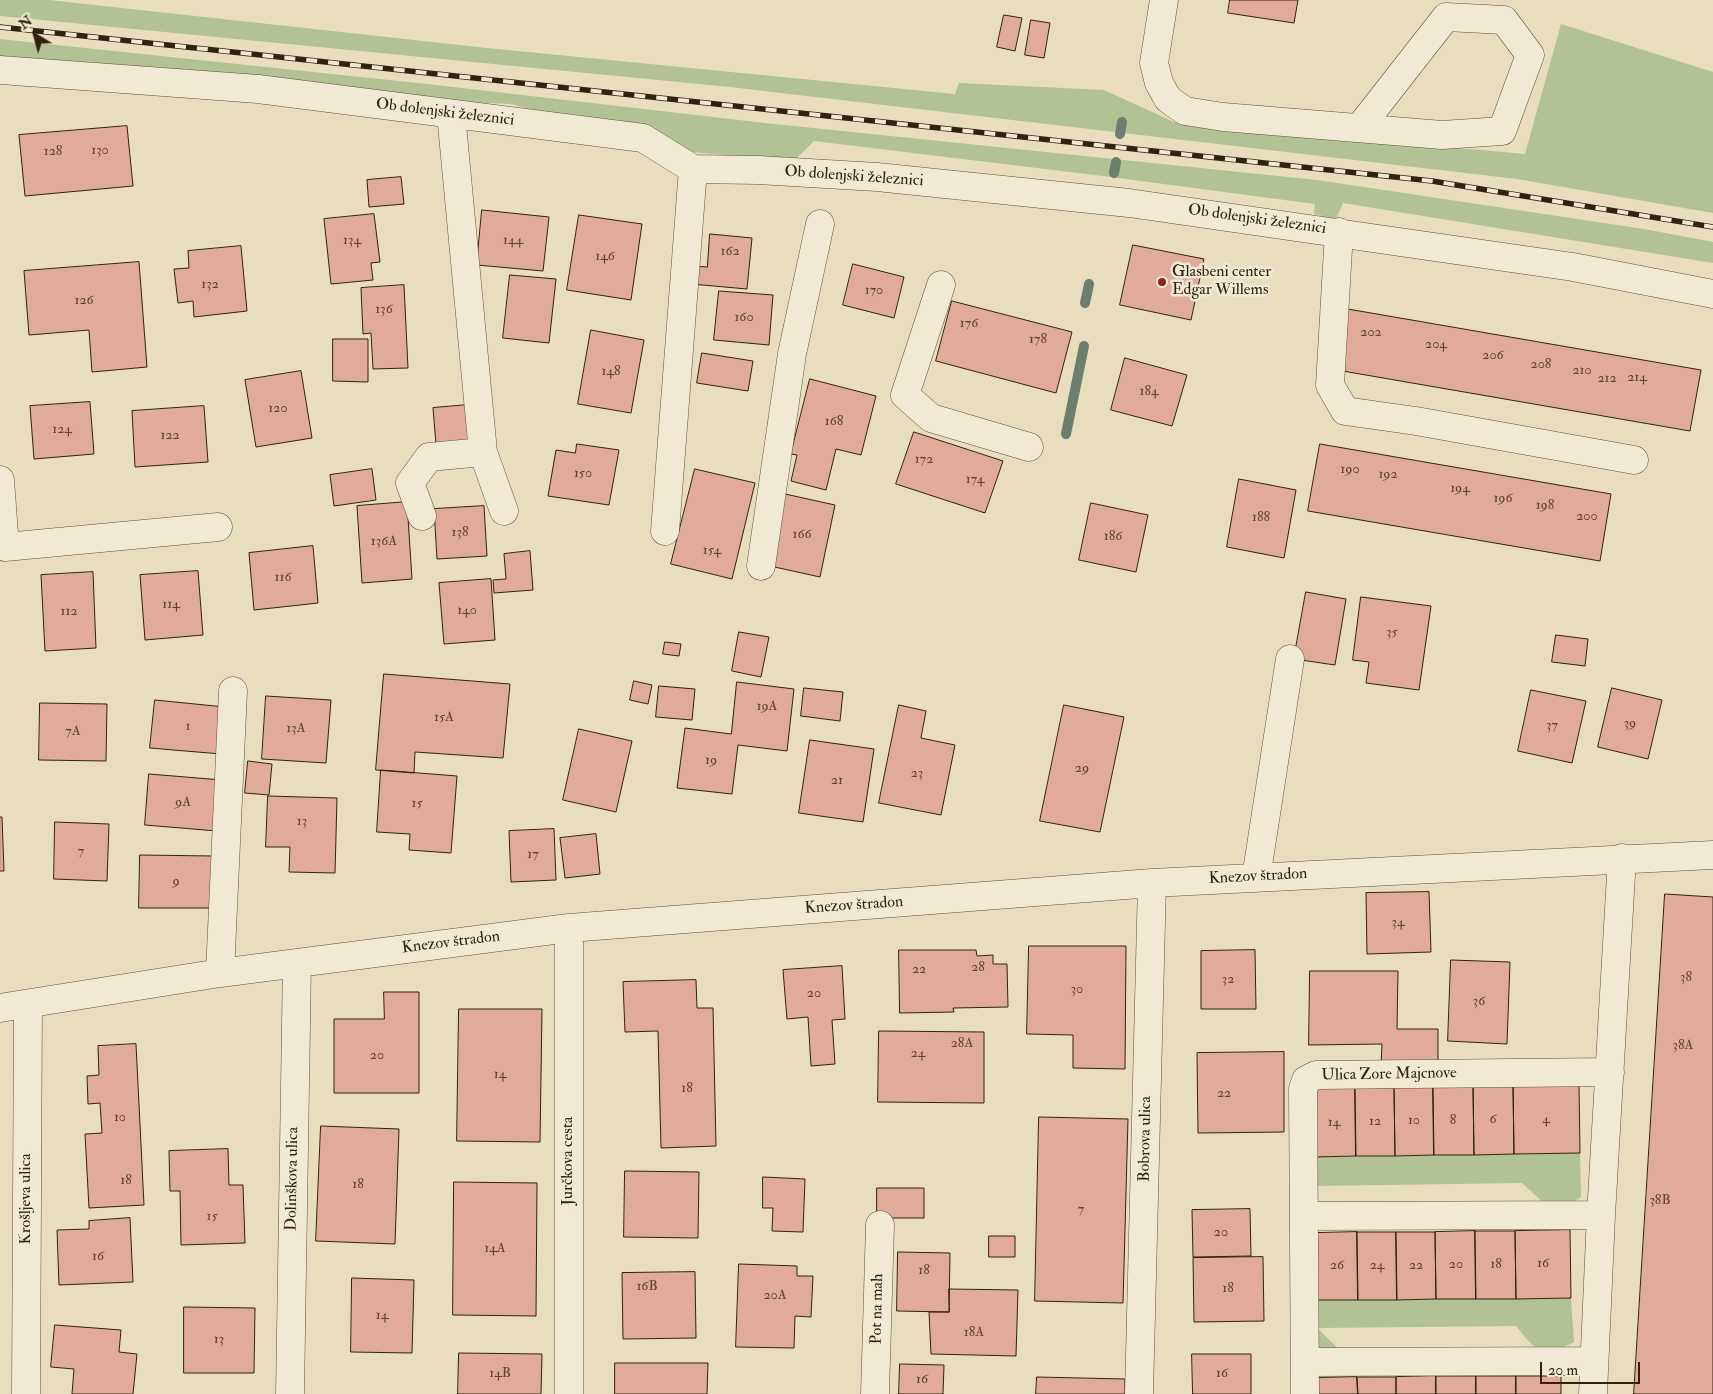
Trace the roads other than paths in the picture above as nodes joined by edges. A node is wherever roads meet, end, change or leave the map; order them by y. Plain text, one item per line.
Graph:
1 (1164, 0) edge
2 (0, 70) edge
3 (451, 114) junction
4 (1360, 127) junction
5 (693, 169) junction
6 (820, 224) dead end
7 (1340, 232) junction
8 (941, 285) dead end
9 (1713, 294) edge
10 (1029, 447) dead end
11 (484, 452) junction
12 (1634, 460) dead end
13 (0, 480) edge
14 (504, 511) dead end
15 (422, 516) dead end
16 (218, 527) dead end
17 (665, 531) dead end
18 (761, 566) dead end
19 (1290, 659) dead end
20 (234, 691) dead end
21 (1713, 855) edge
22 (1622, 858) junction
23 (1256, 878) junction
24 (1152, 883) junction
25 (569, 928) junction
26 (297, 964) junction
27 (220, 973) junction
28 (28, 1005) junction
29 (0, 1008) edge
30 (1610, 1072) junction
31 (1601, 1215) junction
32 (1304, 1216) junction
33 (880, 1225) dead end
34 (1594, 1361) junction
35 (1305, 1362) junction
36 (26, 1394) edge
37 (290, 1394) edge
38 (568, 1394) edge
39 (875, 1394) edge
40 (1139, 1394) edge
41 (1305, 1394) edge
42 (1593, 1394) edge

1 - 4 street
2 - 3 street, Ob dolenjski železnici
3 - 5 street, Ob dolenjski železnici
3 - 11 street
4 - 4 street
5 - 7 street, Ob dolenjski železnici
5 - 17 street
6 - 18 street
7 - 9 street, Ob dolenjski železnici
7 - 12 street
8 - 10 street
11 - 14 street
11 - 15 street
13 - 16 street
19 - 23 street
20 - 27 street
21 - 22 street, Knezov štradon
22 - 23 street, Knezov štradon
22 - 30 street
23 - 24 street, Knezov štradon
24 - 25 street, Knezov štradon
24 - 40 street, Bobrova ulica
25 - 26 street, Knezov štradon
25 - 38 street, Jurčkova cesta
26 - 27 street, Knezov štradon
26 - 37 street, Dolinškova ulica
27 - 28 street, Knezov štradon
28 - 29 street, Knezov štradon
28 - 36 street, Krošljeva ulica
30 - 31 street
30 - 32 street, Ulica Zore Majcnove
31 - 32 street
31 - 34 street
32 - 35 street, Ulica Zore Majcnove
33 - 39 street, Pot na mah
34 - 35 street
34 - 42 street
35 - 41 street, Ulica Zore Majcnove

